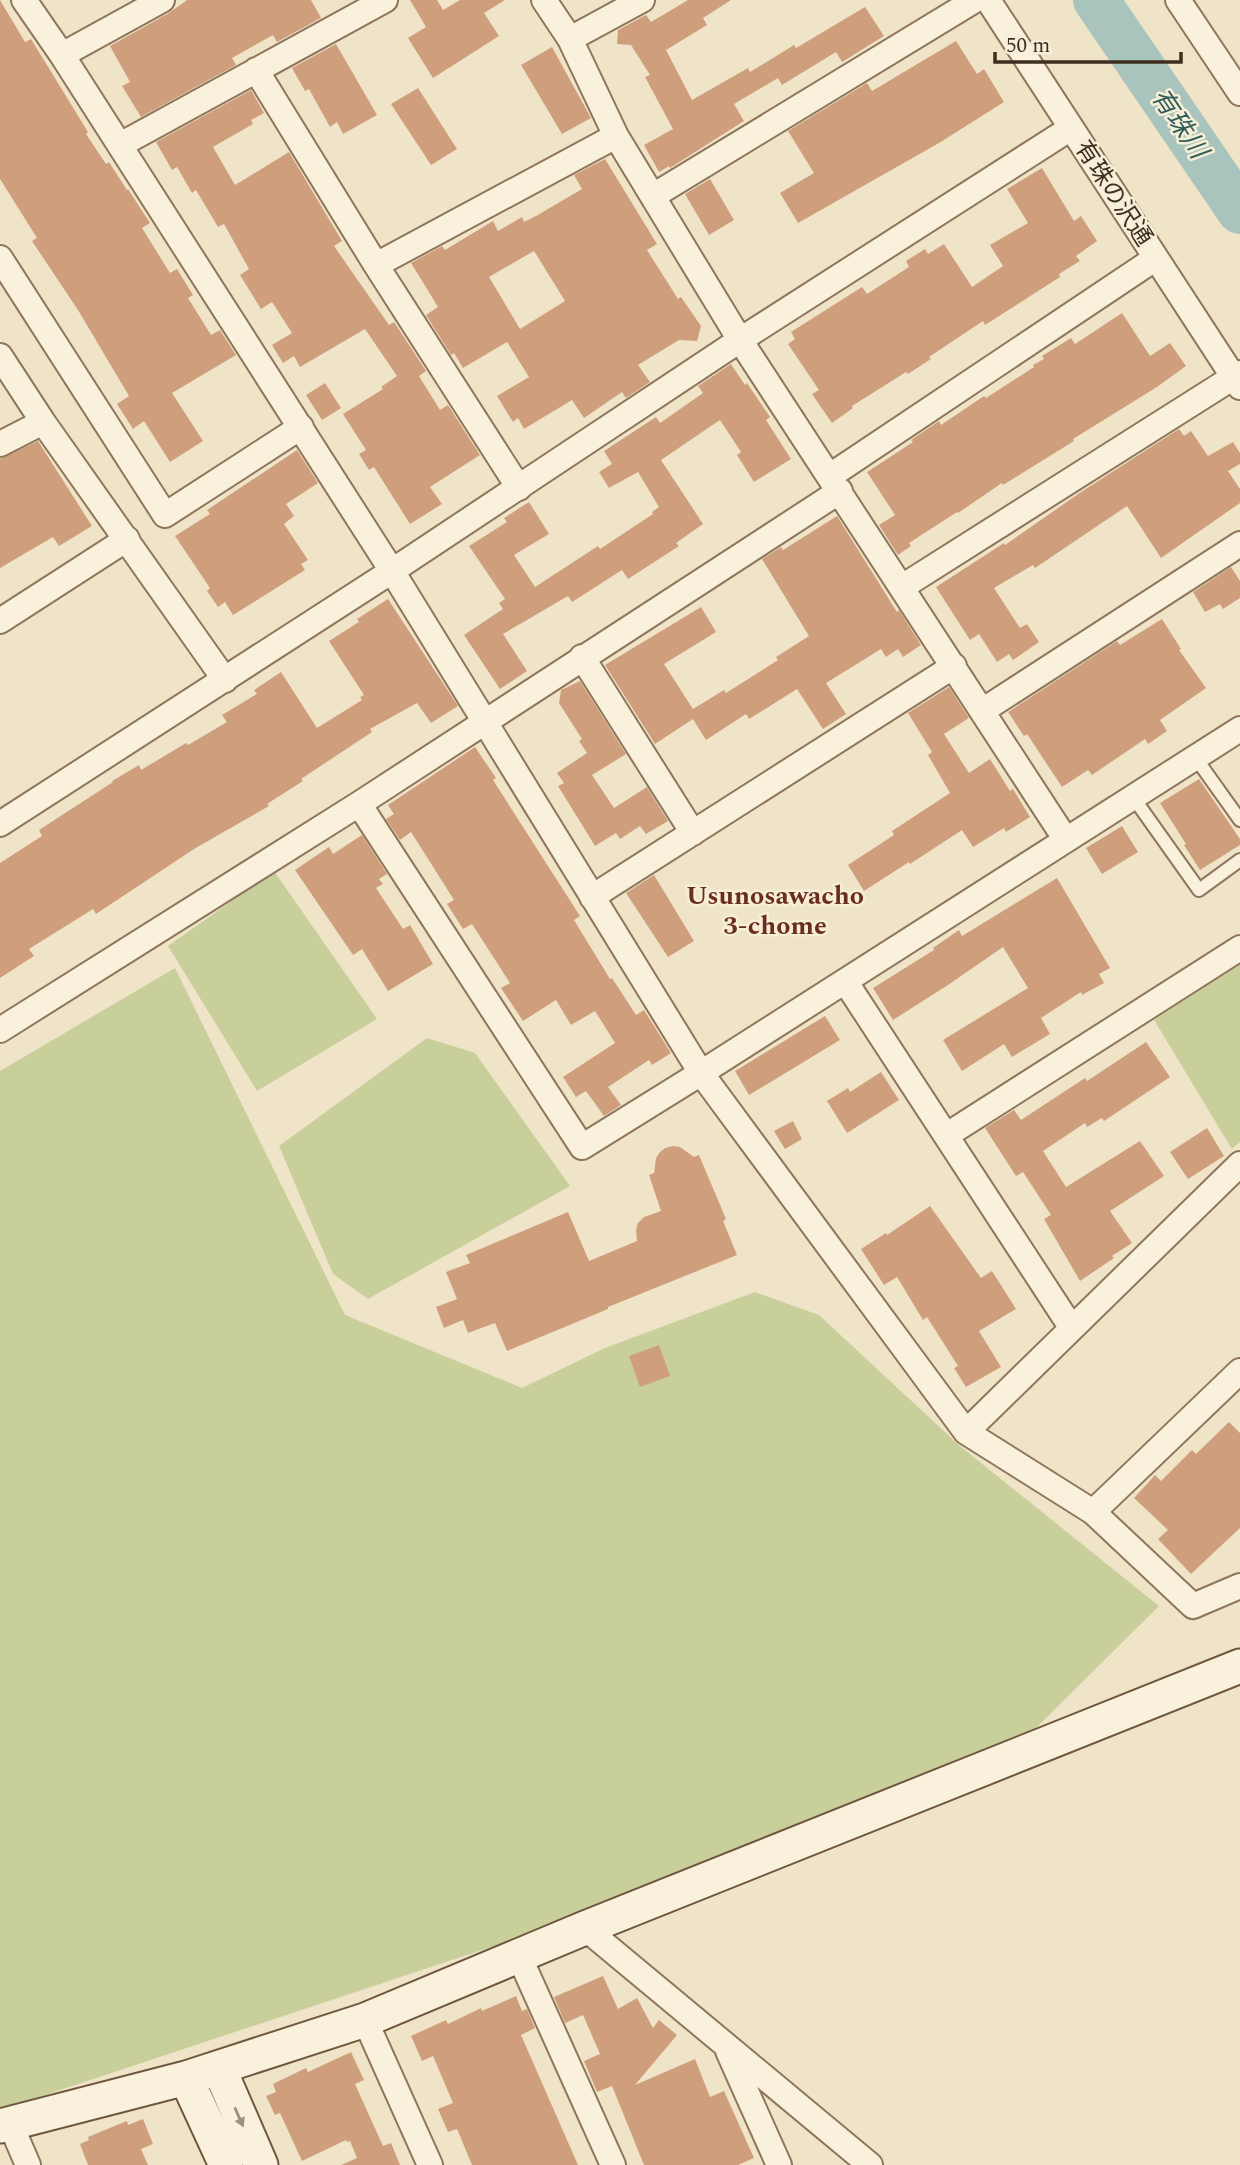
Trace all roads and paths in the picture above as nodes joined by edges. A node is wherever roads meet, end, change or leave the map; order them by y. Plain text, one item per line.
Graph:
1 (24, 0) edge
2 (162, 0) edge
3 (385, 0) edge
4 (544, 0) edge
5 (642, 0) edge
6 (975, 0) edge
7 (988, 0) edge
8 (1178, 0) edge
9 (570, 38) junction
10 (62, 55) junction
11 (256, 70) junction
12 (1240, 93) edge
13 (1071, 128) junction
14 (616, 136) junction
15 (120, 145) junction
16 (653, 196) junction
17 (0, 258) edge
18 (1156, 258) junction
19 (376, 265) junction
20 (740, 340) junction
21 (0, 356) edge
22 (1238, 379) edge
23 (43, 422) junction
24 (301, 428) junction
25 (0, 444) edge
26 (835, 483) junction
27 (519, 488) junction
28 (127, 539) junction
29 (1240, 544) edge
30 (392, 571) junction
31 (902, 587) junction
32 (0, 621) edge
33 (582, 657) junction
34 (954, 666) junction
35 (225, 680) junction
36 (982, 711) junction
37 (485, 720) junction
38 (1240, 729) edge
39 (1195, 757) junction
40 (1133, 797) junction
41 (359, 804) junction
42 (1240, 820) edge
43 (0, 824) edge
44 (693, 832) junction
45 (1066, 840) junction
46 (1240, 860) edge
47 (592, 897) junction
48 (1240, 948) edge
49 (845, 981) junction
50 (0, 1030) edge
51 (701, 1073) junction
52 (947, 1135) junction
53 (1240, 1164) edge
54 (1071, 1327) junction
55 (1240, 1371) edge
56 (965, 1432) junction
57 (1093, 1512) junction
58 (1240, 1586) edge
59 (1240, 1666) edge
60 (585, 1928) junction
61 (519, 1956) junction
62 (365, 2020) junction
63 (726, 2046) junction
64 (219, 2068) junction
65 (186, 2078) junction
66 (5, 2124) edge
67 (28, 2165) edge
68 (226, 2165) edge
69 (261, 2165) edge
70 (430, 2165) edge
71 (613, 2165) edge
72 (779, 2165) edge
73 (870, 2165) edge

1 - 10 street
2 - 10 street
3 - 11 street
4 - 9 street
5 - 9 street
6 - 16 street
7 - 13 street, 有珠の沢通
8 - 12 street
9 - 14 street
10 - 15 street
11 - 15 street
11 - 19 street
13 - 18 street, 有珠の沢通
13 - 20 street
14 - 16 street
14 - 19 street
15 - 24 street
16 - 20 street
17 - 24 street
18 - 22 street, 有珠の沢通
18 - 26 street
19 - 27 street
20 - 26 street
20 - 27 street
21 - 23 street
22 - 31 street
23 - 25 street
23 - 28 street
24 - 30 street
26 - 31 street
26 - 33 street
27 - 30 street
28 - 32 street
28 - 35 street
29 - 36 street
30 - 35 street
30 - 37 street
31 - 34 street
33 - 37 street
33 - 44 street
34 - 36 street
34 - 44 street
35 - 43 street
36 - 45 street
37 - 41 street
37 - 47 street
38 - 39 street
39 - 40 street
39 - 42 lane
40 - 45 street
40 - 46 lane
41 - 50 street
41 - 51 street
44 - 47 street
45 - 49 street
47 - 51 street
48 - 52 street
49 - 51 street
49 - 52 street
51 - 56 street
52 - 54 street
53 - 54 street
54 - 56 street
55 - 57 street
56 - 57 street
57 - 58 street
59 - 60 street
60 - 61 street
60 - 63 street
61 - 62 street
61 - 71 street
62 - 64 street
62 - 70 street
63 - 72 street
63 - 73 street
64 - 65 street
64 -> 69 street
65 - 66 street
65 - 68 street
66 - 67 street

